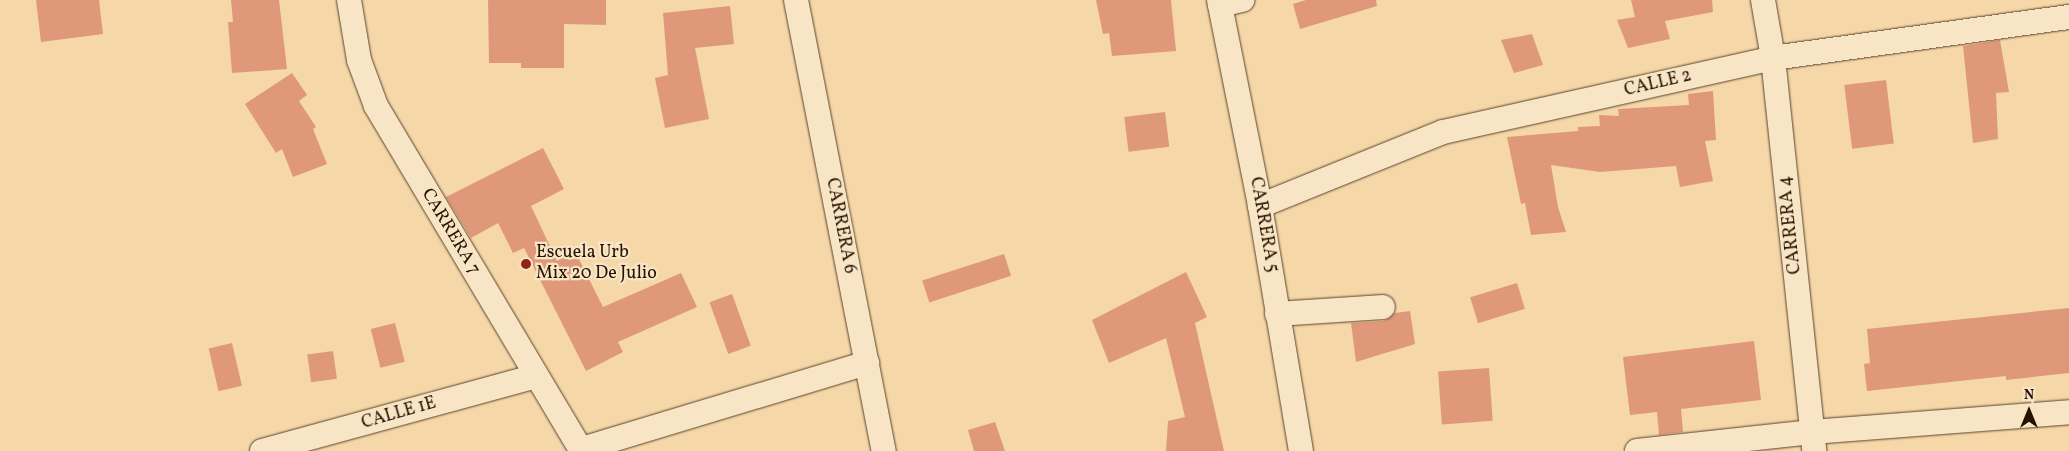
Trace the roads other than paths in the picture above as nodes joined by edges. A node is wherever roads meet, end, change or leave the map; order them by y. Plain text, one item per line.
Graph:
1 (349, 0) edge
2 (796, 0) edge
3 (1763, 0) edge
4 (1227, 2) edge
5 (2069, 17) edge
6 (1773, 58) junction
7 (1258, 196) junction
8 (1383, 307) dead end
9 (1278, 314) junction
10 (867, 363) junction
11 (536, 376) junction
12 (2069, 412) edge
13 (1813, 441) edge
14 (582, 450) edge
15 (262, 451) edge
16 (884, 451) edge
17 (1300, 451) edge
18 (1637, 451) edge

1 - 11 street, CARRERA 7
2 - 10 street, CARRERA 6
3 - 6 street, CARRERA 4
4 - 7 street, CARRERA 5
5 - 6 street, CALLE 2
6 - 7 street, CALLE 2
6 - 13 street, CARRERA 4
7 - 9 street, CARRERA 5
8 - 9 street
9 - 17 street, CARRERA 5
10 - 14 street
10 - 16 street, CARRERA 6
11 - 14 street, CARRERA 7
11 - 15 street, CALLE 1E
12 - 13 street
13 - 18 street

